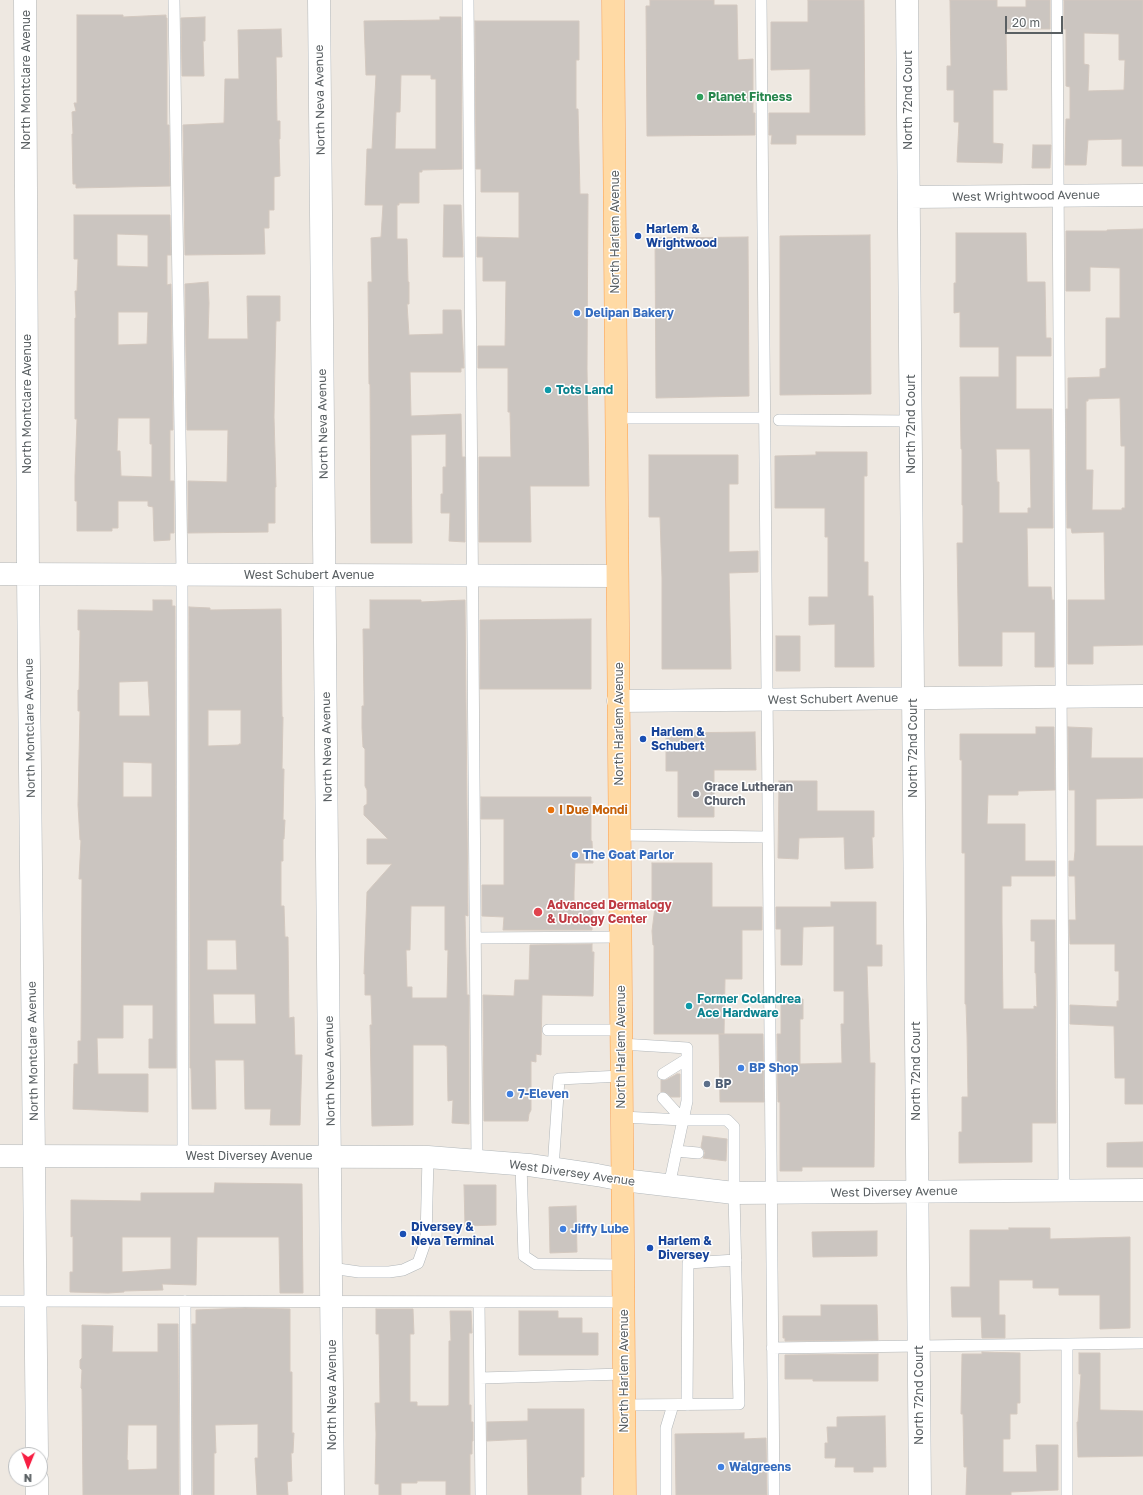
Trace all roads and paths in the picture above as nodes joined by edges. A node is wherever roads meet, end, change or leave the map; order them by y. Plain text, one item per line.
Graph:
1 (25, 0) edge
2 (174, 0) edge
3 (319, 0) edge
4 (468, 0) edge
5 (613, 0) edge
6 (761, 0) edge
7 (907, 0) edge
8 (1057, 0) edge
9 (1143, 195) edge
10 (1058, 196) junction
11 (909, 197) junction
12 (616, 418) junction
13 (764, 418) junction
14 (779, 420) dead end
15 (911, 421) junction
16 (0, 574) edge
17 (28, 574) junction
18 (182, 575) junction
19 (325, 575) junction
20 (473, 576) junction
21 (617, 576) junction
22 (1143, 696) edge
23 (1061, 697) junction
24 (913, 698) junction
25 (767, 700) junction
26 (618, 701) junction
27 (620, 835) junction
28 (768, 837) junction
29 (476, 938) junction
30 (620, 938) junction
31 (548, 1030) dead end
32 (621, 1037) junction
33 (687, 1059) junction
34 (663, 1074) dead end
35 (621, 1076) junction
36 (663, 1098) dead end
37 (622, 1118) junction
38 (683, 1120) junction
39 (676, 1151) junction
40 (698, 1153) dead end
41 (0, 1156) edge
42 (34, 1156) junction
43 (183, 1156) junction
44 (330, 1156) junction
45 (428, 1157) junction
46 (477, 1160) junction
47 (521, 1165) junction
48 (553, 1169) junction
49 (623, 1180) junction
50 (669, 1186) junction
51 (1064, 1190) junction
52 (1143, 1190) edge
53 (917, 1192) junction
54 (734, 1193) junction
55 (771, 1193) junction
56 (736, 1260) junction
57 (623, 1265) junction
58 (331, 1268) junction
59 (0, 1301) edge
60 (35, 1301) junction
61 (185, 1301) junction
62 (332, 1301) junction
63 (479, 1302) junction
64 (623, 1302) junction
65 (1067, 1344) junction
66 (1143, 1344) edge
67 (918, 1346) junction
68 (772, 1348) junction
69 (624, 1374) junction
70 (480, 1378) junction
71 (624, 1405) junction
72 (673, 1405) junction
73 (687, 1405) junction
74 (37, 1447) edge
75 (186, 1495) edge
76 (333, 1495) edge
77 (481, 1495) edge
78 (625, 1495) edge
79 (666, 1495) edge
80 (774, 1495) edge
81 (920, 1495) edge
82 (1068, 1495) edge

1 - 17 street, North Montclare Avenue
2 - 18 lane
3 - 19 street, North Neva Avenue
4 - 20 lane
5 - 12 main road, North Harlem Avenue
6 - 13 lane
7 - 11 street, North 72nd Court
8 - 10 lane
9 - 10 street, West Wrightwood Avenue
10 - 11 street, West Wrightwood Avenue
10 - 23 lane
11 - 15 street, North 72nd Court
12 - 13 lane
12 - 21 main road, North Harlem Avenue
13 - 25 lane
14 - 15 lane
15 - 24 street, North 72nd Court
16 - 17 street, West Schubert Avenue
17 - 18 street, West Schubert Avenue
17 - 42 street, North Montclare Avenue
18 - 19 street, West Schubert Avenue
18 - 43 lane
19 - 20 street, West Schubert Avenue
19 - 44 street, North Neva Avenue
20 - 21 street, West Schubert Avenue
20 - 29 lane
21 - 26 main road, North Harlem Avenue
22 - 23 street, West Schubert Avenue
23 - 24 street, West Schubert Avenue
23 - 51 lane
24 - 25 street, West Schubert Avenue
24 - 53 street, North 72nd Court
25 - 26 street, West Schubert Avenue
25 - 28 lane
26 - 27 main road, North Harlem Avenue
27 - 28 lane
27 - 30 main road, North Harlem Avenue
28 - 55 lane
29 - 30 lane
29 - 46 lane
30 - 32 main road, North Harlem Avenue
31 - 32 lane
32 - 33 lane
32 - 35 main road, North Harlem Avenue
33 - 34 lane
33 - 38 lane
35 - 37 main road, North Harlem Avenue
35 - 48 lane
36 - 38 lane
37 - 38 lane
37 - 49 main road, North Harlem Avenue
38 - 39 lane
38 - 54 lane
39 - 40 lane
39 - 50 lane
41 - 42 street, West Diversey Avenue
42 - 43 street, West Diversey Avenue
42 - 60 street, North Montclare Avenue
43 - 44 street, West Diversey Avenue
44 - 45 street, West Diversey Avenue
44 - 58 street, North Neva Avenue
45 - 46 street, West Diversey Avenue
45 - 58 lane
46 - 47 street, West Diversey Avenue
47 - 48 street, West Diversey Avenue
47 - 57 lane
48 - 49 street, West Diversey Avenue
49 - 50 street, West Diversey Avenue
49 - 57 main road, North Harlem Avenue
50 - 54 street, West Diversey Avenue
51 - 52 street, West Diversey Avenue
51 - 53 street, West Diversey Avenue
53 - 55 street, West Diversey Avenue
53 - 67 street, North 72nd Court
54 - 55 street, West Diversey Avenue
54 - 56 lane
55 - 68 lane
56 - 73 lane
56 - 73 lane
57 - 64 main road, North Harlem Avenue
58 - 62 street, North Neva Avenue
59 - 60 lane
60 - 61 lane
60 - 74 street, North Montclare Avenue
61 - 62 lane
61 - 75 lane
62 - 63 lane
62 - 76 street, North Neva Avenue
63 - 64 lane
63 - 70 lane
64 - 69 main road, North Harlem Avenue
65 - 66 lane
65 - 67 lane
65 - 82 lane
67 - 68 lane
67 - 81 street, North 72nd Court
68 - 80 lane
69 - 70 lane
69 - 71 main road, North Harlem Avenue
70 - 77 lane
71 - 72 lane
71 - 78 main road, North Harlem Avenue
72 - 73 lane
72 - 79 lane

